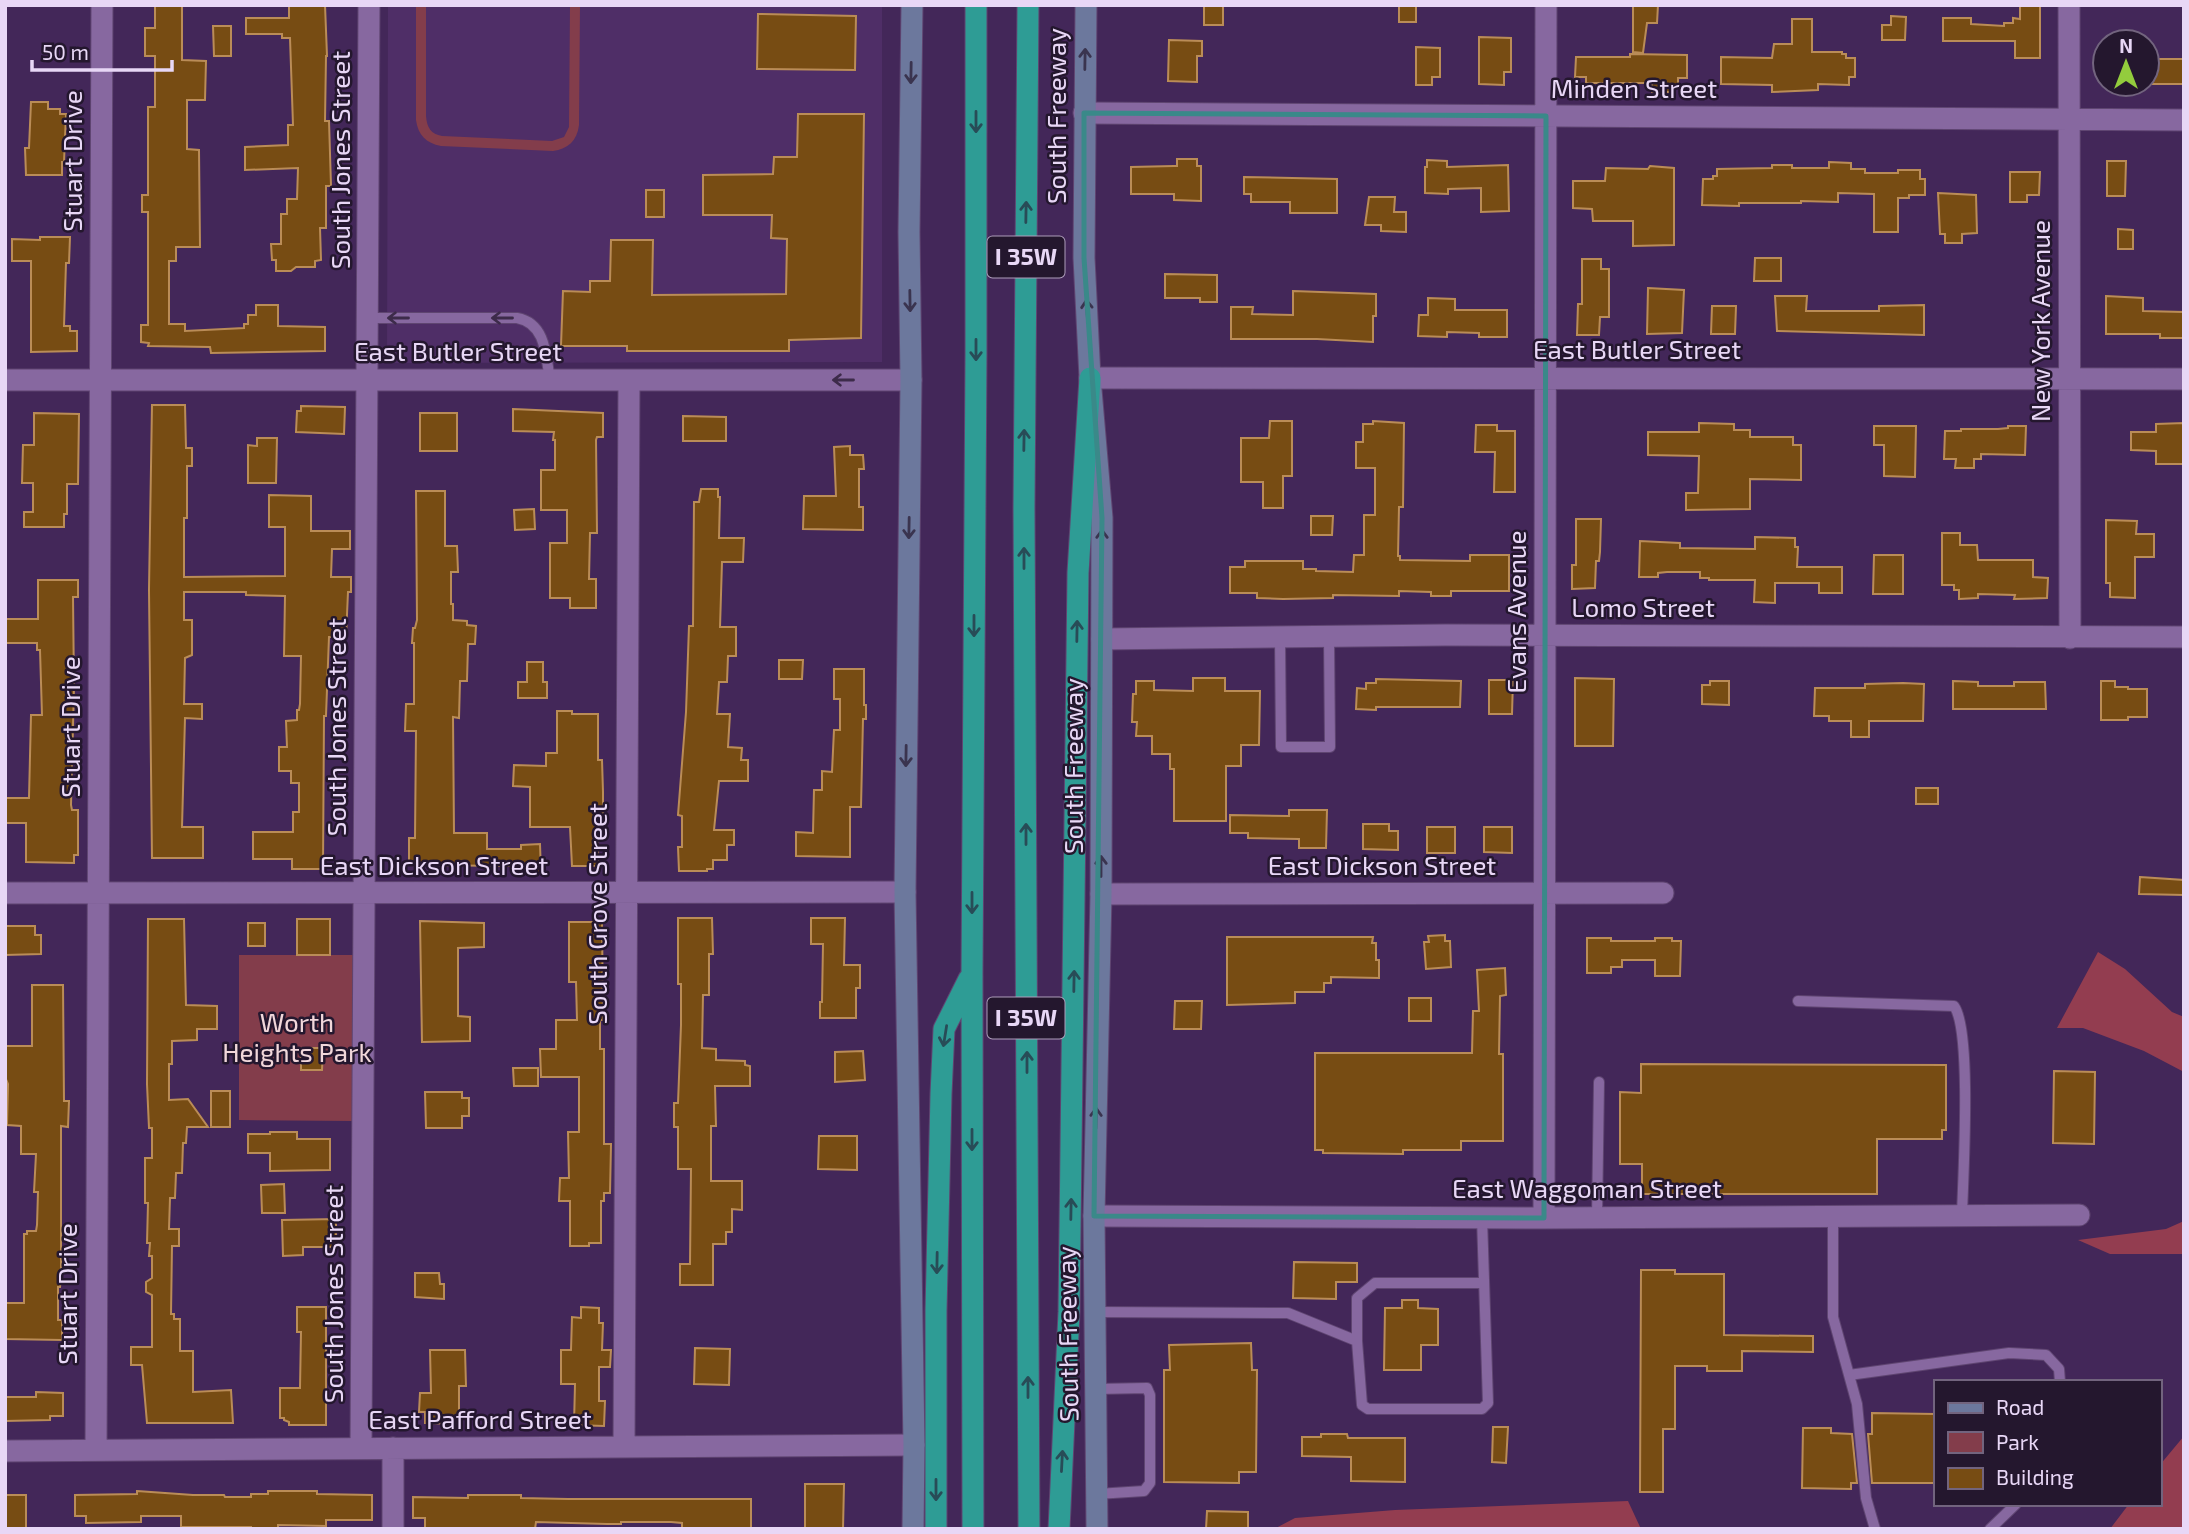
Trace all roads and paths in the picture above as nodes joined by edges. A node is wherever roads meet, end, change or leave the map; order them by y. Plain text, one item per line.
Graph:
1 (102, 5) edge
2 (369, 5) edge
3 (912, 5) edge
4 (976, 5) edge
5 (1028, 5) edge
6 (1086, 5) edge
7 (1546, 5) edge
8 (2068, 5) edge
9 (1084, 113) junction
10 (1546, 116) junction
11 (2069, 119) junction
12 (2184, 120) edge
13 (368, 318) junction
14 (1090, 378) junction
15 (1545, 378) junction
16 (2069, 379) junction
17 (2184, 379) edge
18 (5, 380) edge
19 (100, 380) junction
20 (367, 380) junction
21 (911, 380) junction
22 (550, 381) junction
23 (629, 381) junction
24 (1545, 636) junction
25 (1329, 637) junction
26 (2184, 637) edge
27 (2070, 638) junction
28 (1102, 639) junction
29 (1280, 648) junction
30 (905, 892) junction
31 (5, 893) edge
32 (98, 893) junction
33 (1545, 893) junction
34 (1663, 893) dead end
35 (364, 894) junction
36 (626, 894) junction
37 (1101, 894) junction
38 (972, 974) junction
39 (1798, 1001) dead end
40 (1599, 1082) dead end
41 (2079, 1214) dead end
42 (1962, 1215) junction
43 (1094, 1216) junction
44 (1833, 1216) junction
45 (1482, 1218) junction
46 (1544, 1218) junction
47 (1597, 1218) junction
48 (1484, 1283) junction
49 (1095, 1312) junction
50 (1357, 1341) junction
51 (1849, 1374) junction
52 (2060, 1380) edge
53 (1096, 1389) junction
54 (914, 1445) junction
55 (624, 1447) junction
56 (361, 1448) junction
57 (393, 1448) junction
58 (96, 1450) junction
59 (5, 1451) edge
60 (1097, 1494) junction
61 (2014, 1506) edge
62 (393, 1529) edge
63 (913, 1529) edge
64 (936, 1529) edge
65 (973, 1529) edge
66 (1029, 1529) edge
67 (1059, 1529) edge
68 (1097, 1529) edge
69 (1875, 1529) edge
70 (1990, 1529) edge

1 - 19 street, Stuart Drive
2 - 13 street, South Jones Street
3 -> 21 main road
4 -> 38 highway, I 35W
66 -> 5 highway, South Freeway / I 35W
9 -> 6 main road, South Freeway
7 - 10 street, Evans Avenue
8 - 11 street, New York Avenue
9 - 10 street, Minden Street
14 -> 9 main road, South Freeway
10 - 11 street, Minden Street
10 - 15 street, Evans Avenue
11 - 12 street, Minden Street
11 - 16 street, New York Avenue
13 - 20 street, South Jones Street
22 -> 13 lane
14 - 15 street, East Butler Street
28 -> 14 main road, South Freeway
67 -> 14 highway
15 - 16 street, East Butler Street
15 - 24 street, Evans Avenue
16 - 17 street, East Butler Street
16 - 27 street, New York Avenue
18 - 19 street, East Butler Street
19 - 20 street, East Butler Street
19 - 32 street, Stuart Drive
20 - 22 street, East Butler Street
20 - 35 street, South Jones Street
21 -> 23 street, East Butler Street
21 -> 30 main road
22 - 23 street, East Butler Street
23 - 36 street, South Grove Street
24 - 25 street, Lomo Street
24 - 27 street, Lomo Street
24 - 33 street, Evans Avenue
25 - 29 street, Lomo Street
25 - 29 lane
26 - 27 street, Lomo Street
28 - 29 street, Lomo Street
37 -> 28 main road, South Freeway
30 - 36 street, East Dickson Street
30 - 54 main road
31 - 32 street, East Dickson Street
32 - 35 street, East Dickson Street
32 - 58 street, Stuart Drive
33 - 34 street, East Dickson Street
33 - 37 street, East Dickson Street
33 - 46 street, Evans Avenue
35 - 36 street, East Dickson Street
35 - 56 street, South Jones Street
36 - 55 street, South Grove Street
43 -> 37 main road, South Freeway
38 -> 64 highway
38 -> 65 highway, I 35W
39 - 42 lane
40 - 47 lane
41 - 42 street, East Waggoman Street
42 - 44 street, East Waggoman Street
43 - 45 street, East Waggoman Street
43 - 49 main road, South Freeway
44 - 47 street, East Waggoman Street
44 - 51 lane
45 - 46 street, East Waggoman Street
45 - 48 lane
46 - 47 street, East Waggoman Street
48 - 50 lane
48 - 50 lane
49 - 50 lane
49 - 53 main road, South Freeway
51 - 52 lane
51 - 69 lane
53 - 60 main road, South Freeway
53 - 60 lane
54 - 55 street, East Pafford Street
54 - 63 main road
55 - 57 street, East Pafford Street
56 - 57 street, East Pafford Street
56 - 58 street, East Pafford Street
57 - 62 street
58 - 59 street, East Pafford Street
60 - 68 main road, South Freeway
61 - 70 lane

